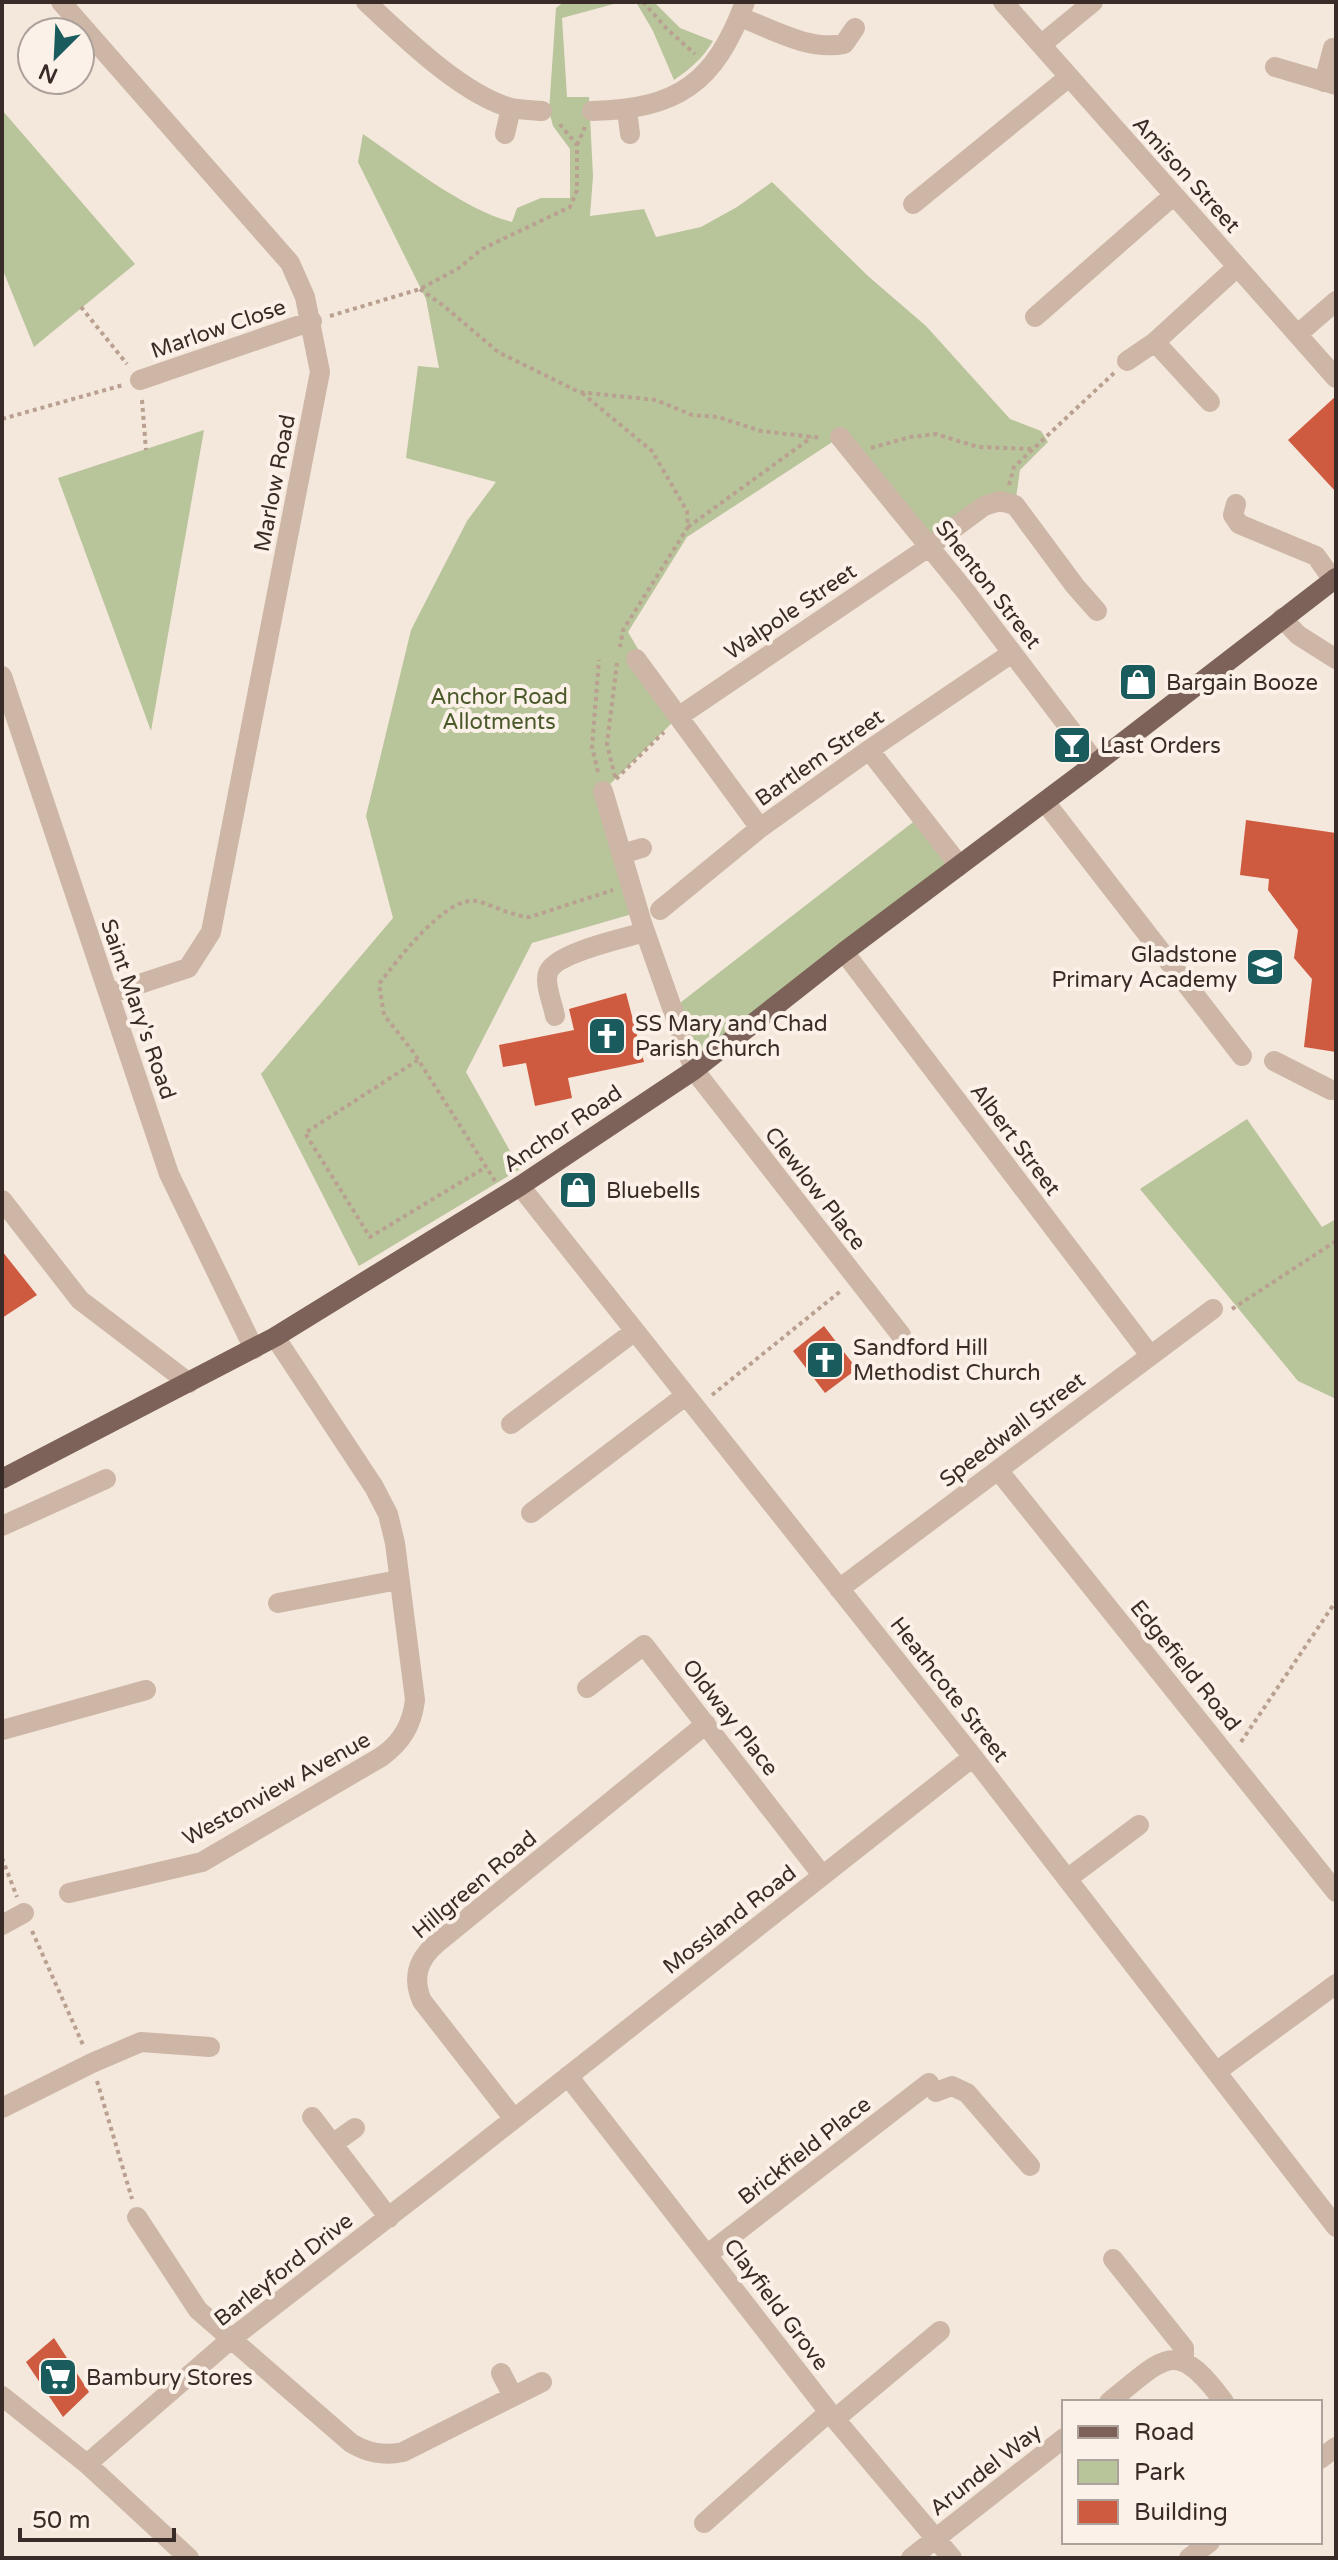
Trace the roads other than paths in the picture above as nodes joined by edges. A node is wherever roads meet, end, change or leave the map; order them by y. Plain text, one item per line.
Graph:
1 (61, 2) edge
2 (366, 2) edge
3 (1003, 2) edge
4 (1093, 2) edge
5 (742, 9) edge
6 (852, 44) dead end
7 (1042, 44) junction
8 (1333, 48) dead end
9 (1275, 67) dead end
10 (1069, 77) junction
11 (1330, 84) edge
12 (511, 108) junction
13 (627, 110) junction
14 (542, 111) road end
15 (592, 111) dead end
16 (505, 134) dead end
17 (630, 134) dead end
18 (1174, 195) junction
19 (913, 204) dead end
20 (1237, 267) junction
21 (1336, 301) edge
22 (1035, 317) dead end
23 (312, 321) junction
24 (1298, 334) junction
25 (1155, 342) junction
26 (1127, 361) road end
27 (1336, 378) edge
28 (140, 380) road end
29 (1210, 402) dead end
30 (840, 437) road end
31 (1236, 504) dead end
32 (930, 546) junction
33 (1335, 579) edge
34 (1097, 611) dead end
35 (1282, 618) junction
36 (1012, 653) junction
37 (636, 659) dead end
38 (1336, 659) edge
39 (2, 676) edge
40 (678, 717) junction
41 (869, 750) junction
42 (1096, 763) junction
43 (609, 785) road end
44 (1045, 802) junction
45 (760, 828) junction
46 (642, 848) dead end
47 (622, 854) junction
48 (958, 867) junction
49 (660, 910) dead end
50 (645, 932) junction
51 (844, 952) junction
52 (109, 994) junction
53 (555, 1016) dead end
54 (1242, 1056) dead end
55 (1274, 1061) dead end
56 (694, 1070) junction
57 (1336, 1090) edge
58 (512, 1190) junction
59 (2, 1200) edge
60 (1213, 1309) road end
61 (635, 1331) junction
62 (901, 1335) dead end
63 (275, 1337) junction
64 (254, 1349) junction
65 (1150, 1355) junction
66 (189, 1383) junction
67 (690, 1402) junction
68 (511, 1424) dead end
69 (998, 1470) junction
70 (2, 1479) edge
71 (106, 1479) dead end
72 (531, 1513) dead end
73 (2, 1526) edge
74 (398, 1580) junction
75 (839, 1589) junction
76 (278, 1603) dead end
77 (587, 1688) dead end
78 (146, 1690) dead end
79 (706, 1724) junction
80 (2, 1730) edge
81 (973, 1757) junction
82 (1139, 1825) dead end
83 (822, 1875) junction
84 (1067, 1879) junction
85 (1336, 1892) edge
86 (69, 1893) dead end
87 (24, 1913) road end
88 (2, 1925) edge
89 (1336, 1984) edge
90 (210, 2047) dead end
91 (1216, 2072) junction
92 (568, 2076) junction
93 (2, 2108) edge
94 (312, 2117) dead end
95 (514, 2119) junction
96 (355, 2128) dead end
97 (334, 2143) junction
98 (1030, 2166) dead end
99 (1333, 2216) edge
100 (137, 2217) road end
101 (389, 2218) junction
102 (708, 2254) junction
103 (1113, 2259) dead end
104 (940, 2331) dead end
105 (231, 2339) junction
106 (1184, 2361) junction
107 (501, 2373) dead end
108 (542, 2382) dead end
109 (2, 2396) edge
110 (513, 2396) junction
111 (1112, 2400) edge
112 (1223, 2400) edge
113 (832, 2415) junction
114 (1062, 2440) edge
115 (87, 2464) junction
116 (704, 2523) dead end
117 (936, 2538) junction
118 (1207, 2544) edge
119 (189, 2558) edge
120 (911, 2558) edge
121 (952, 2558) edge
122 (1189, 2558) edge

1 - 23 street, Marlow Road
2 - 12 street
3 - 7 street, Amison Street
4 - 7 street
5 - 6 street
5 - 13 street
7 - 10 street, Amison Street
8 - 11 street
9 - 11 street
10 - 18 street, Amison Street
10 - 19 street
12 - 14 street
12 - 16 street
13 - 15 street
13 - 17 street
18 - 20 street, Amison Street
18 - 22 street
20 - 24 street, Amison Street
20 - 25 street
21 - 24 street
23 - 28 street, Marlow Close
23 - 52 street, Marlow Road
24 - 27 street, Amison Street
25 - 26 street
25 - 29 street
30 - 32 street, Shenton Street
31 - 33 street
32 - 34 street, Walpole Street
32 - 36 street, Shenton Street
32 - 40 street, Walpole Street
33 - 35 main road, Anchor Road
35 - 38 street
35 - 42 main road, Anchor Road
36 - 41 street, Bartlem Street
36 - 42 street, Shenton Street
37 - 40 street
39 - 52 street, Saint Mary's Road
40 - 45 street
41 - 45 street, Bartlem Street
41 - 48 street
42 - 44 main road, Anchor Road
43 - 47 street, Clewlow Place
44 - 48 main road, Anchor Road
44 - 54 street
45 - 49 street, Bartlem Street
46 - 47 street
47 - 50 street, Clewlow Place
48 - 51 main road, Anchor Road
50 - 53 street
50 - 56 street, Clewlow Place
51 - 56 main road, Anchor Road
51 - 65 street, Albert Street
52 - 64 street, Saint Mary's Road
55 - 57 street
56 - 58 main road, Anchor Road
56 - 62 street, Clewlow Place
58 - 61 street, Heathcote Street
58 - 63 main road, Anchor Road
59 - 66 street
60 - 65 street, Speedwall Street
61 - 67 street, Heathcote Street
61 - 68 street
63 - 64 main road, Anchor Road
63 - 74 street, Westonview Avenue
64 - 66 main road, Anchor Road
65 - 69 street, Speedwall Street
66 - 70 main road, Anchor Road
67 - 72 street
67 - 75 street, Heathcote Street
69 - 75 street, Speedwall Street
69 - 85 street, Edgefield Road
71 - 73 street
74 - 76 street
74 - 86 street, Westonview Avenue
75 - 81 street, Heathcote Street
77 - 79 street, Oldway Place
78 - 80 street
79 - 83 street, Oldway Place
79 - 95 street, Hillgreen Road
81 - 83 street, Mossland Road
81 - 84 street, Heathcote Street
82 - 84 street
83 - 92 street, Mossland Road
84 - 91 street, Heathcote Street
87 - 88 street
89 - 91 street
90 - 93 street
91 - 99 street, Heathcote Street
92 - 95 street, Mossland Road
92 - 102 street, Clayfield Grove
94 - 97 street
95 - 101 street, Barleyford Drive
96 - 97 street
97 - 101 street
98 - 102 street, Brickfield Place
100 - 105 street
101 - 105 street, Barleyford Drive
102 - 113 street, Clayfield Grove
103 - 106 street
104 - 113 street
105 - 110 street
105 - 115 street, Barleyford Drive
106 - 111 street
106 - 112 street
107 - 110 street
108 - 110 street
109 - 115 street
113 - 116 street
113 - 117 street, Clayfield Grove
114 - 117 street, Arundel Way
115 - 119 street
117 - 120 street, Arundel Way
117 - 121 street, Clayfield Grove
118 - 122 street

